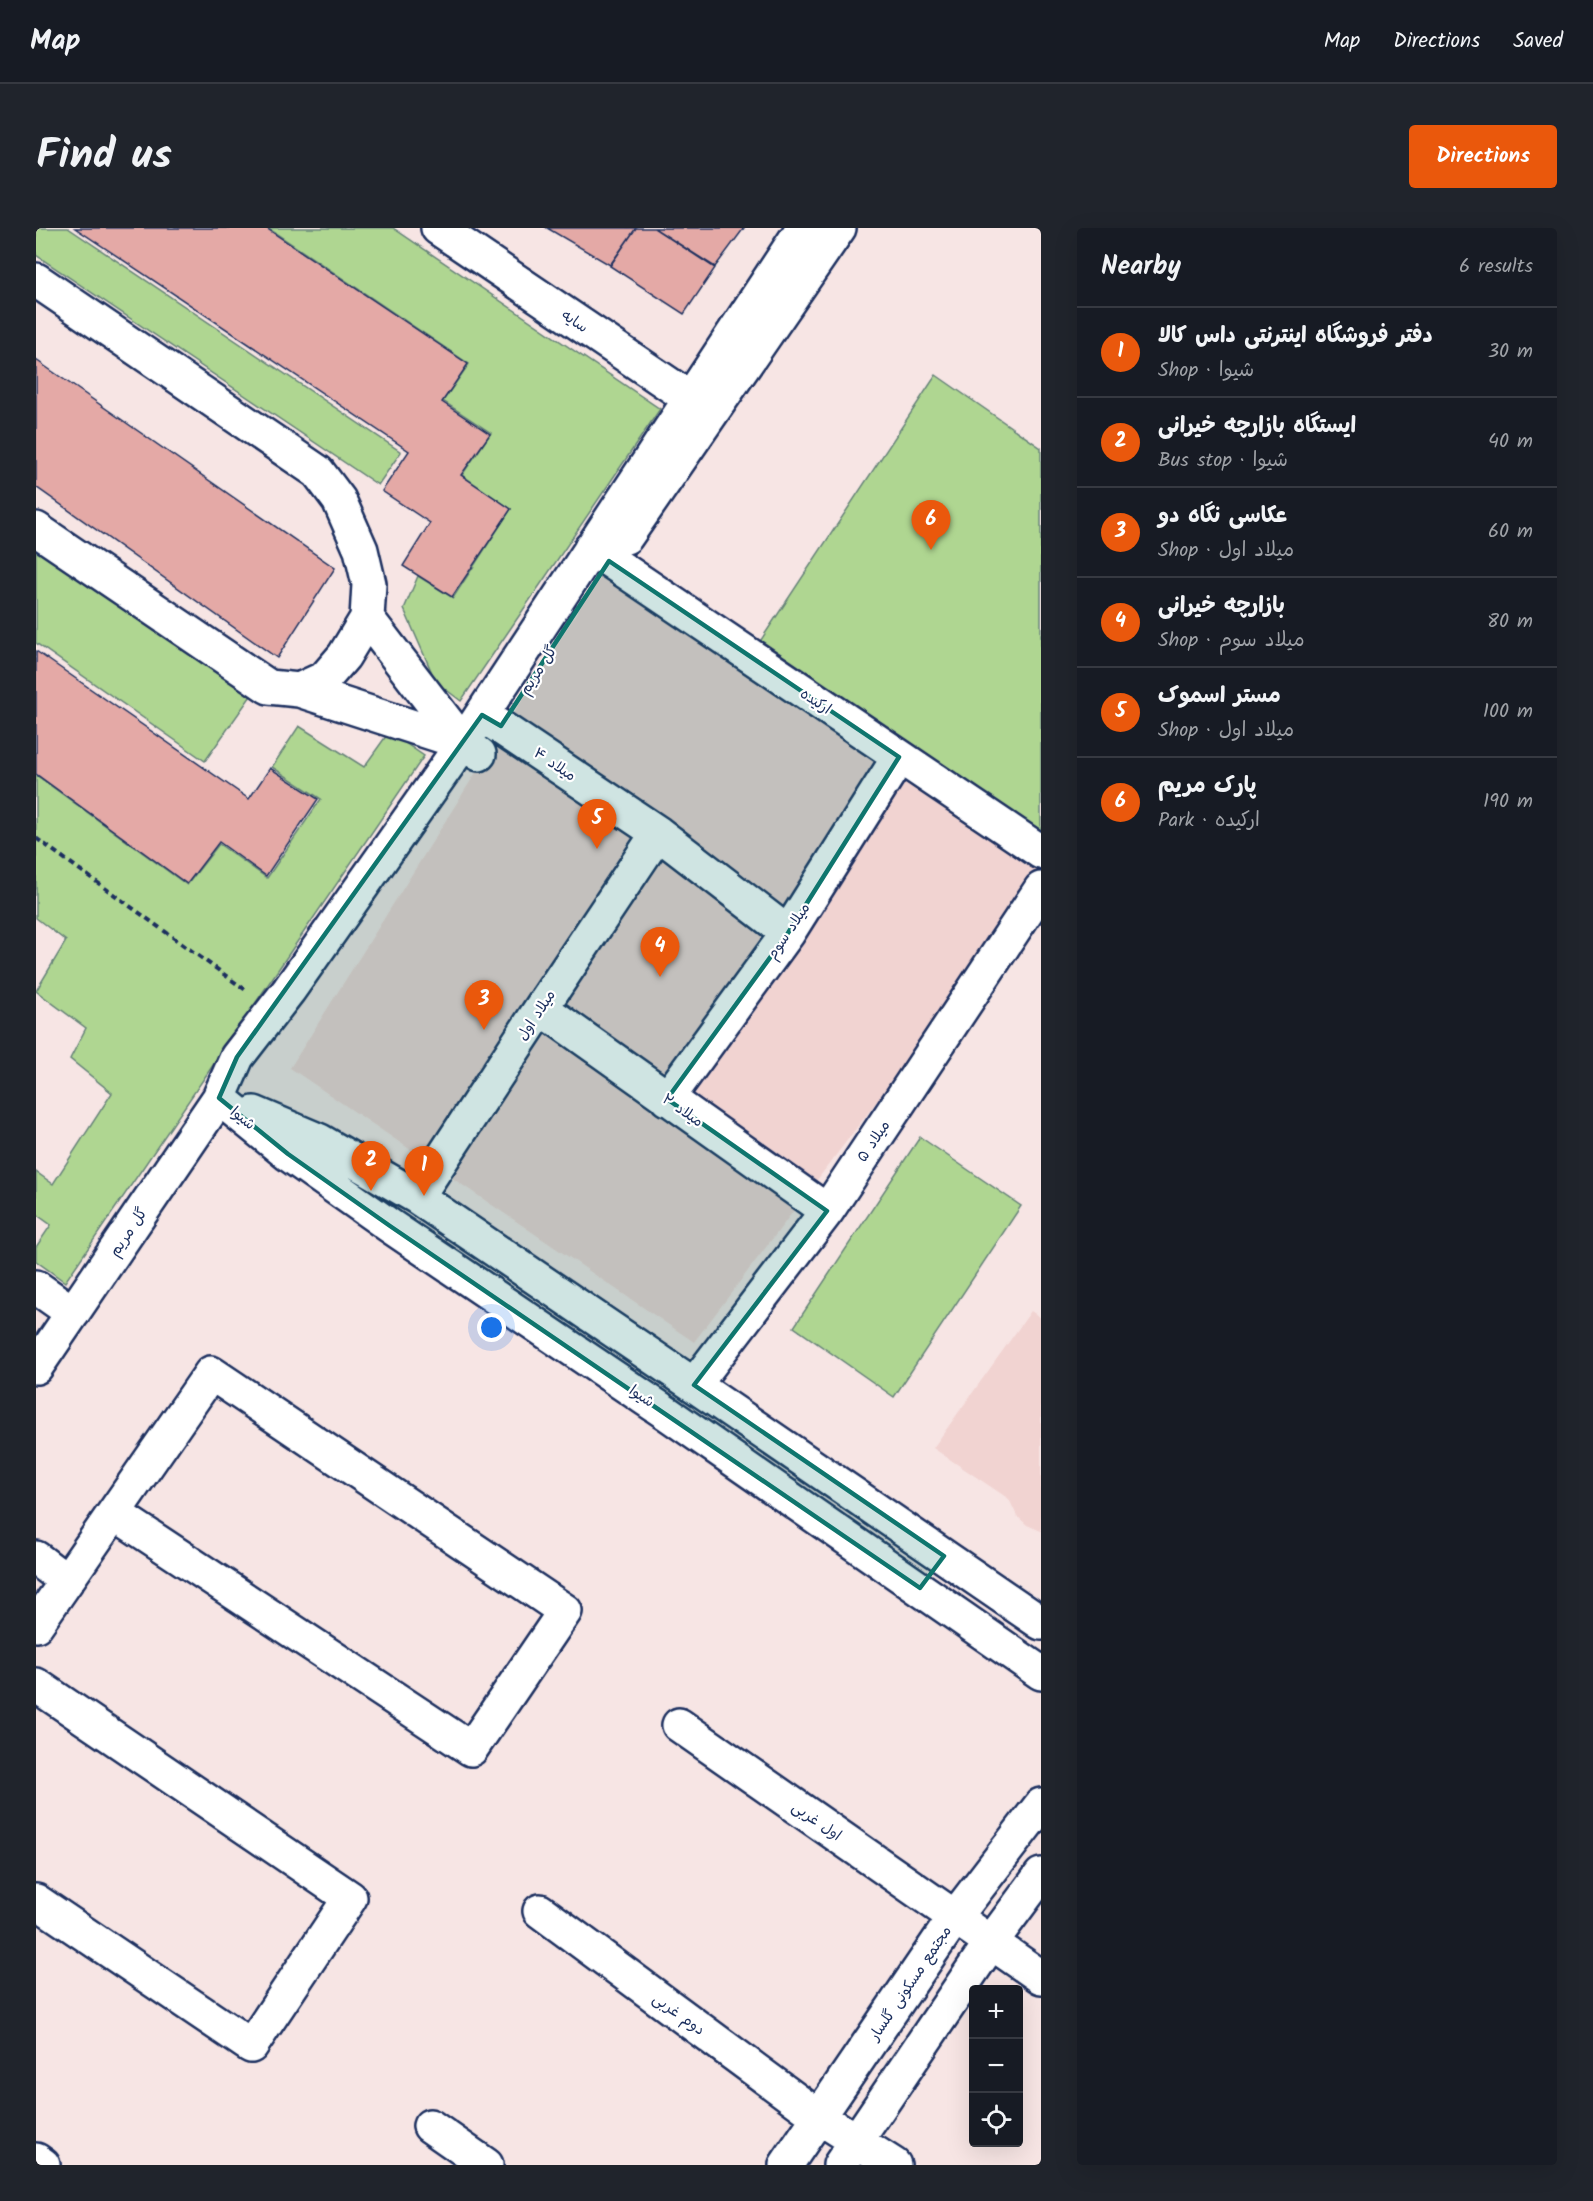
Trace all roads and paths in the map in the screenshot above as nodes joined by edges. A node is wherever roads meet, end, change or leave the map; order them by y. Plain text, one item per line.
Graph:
1 (438, 228) edge
2 (803, 228) edge
3 (839, 228) edge
4 (36, 280) edge
5 (700, 406) junction
6 (36, 529) edge
7 (600, 554) junction
8 (367, 618) junction
9 (299, 690) junction
10 (491, 721) junction
11 (471, 749) junction
12 (899, 757) junction
13 (658, 833) junction
14 (36, 838) edge
15 (1041, 852) edge
16 (1041, 889) edge
17 (788, 933) junction
18 (540, 1008) junction
19 (274, 1010) junction
20 (219, 1098) junction
21 (667, 1099) junction
22 (417, 1197) junction
23 (827, 1211) junction
24 (36, 1287) edge
25 (73, 1313) junction
26 (36, 1367) edge
27 (694, 1385) junction
28 (114, 1513) junction
29 (944, 1556) junction
30 (36, 1558) edge
31 (66, 1581) junction
32 (920, 1588) junction
33 (1041, 1623) edge
34 (36, 1626) edge
35 (1041, 1673) edge
36 (36, 1685) edge
37 (679, 1725) dead end
38 (1041, 1805) edge
39 (1041, 1875) edge
40 (36, 1901) edge
41 (540, 1911) dead end
42 (955, 1917) junction
43 (992, 1941) junction
44 (1041, 1977) edge
45 (819, 2117) junction
46 (430, 2126) dead end
47 (849, 2153) edge
48 (36, 2160) edge
49 (43, 2165) edge
50 (486, 2165) edge
51 (786, 2165) edge
52 (894, 2165) edge

1 - 5 street, سایه
2 - 5 street, گل مریم
3 - 5 street, گل مریم
4 - 8 street
5 - 7 street, گل مریم
6 - 9 street
7 - 10 street, گل مریم
7 - 12 street, ارکیده
8 - 9 street
8 - 11 street
9 - 11 street
10 - 11 street, گل مریم
10 - 13 street, میلاد ۴
11 - 19 street, گل مریم
11 - 20 street, گل مریم
12 - 15 street, ارکیده
12 - 17 street, میلاد سوم
13 - 17 street, میلاد ۴
13 - 18 street, میلاد اول
14 - 19 path
16 - 23 street, میلاد ۵
17 - 21 street, میلاد سوم
18 - 21 street, میلاد ۲
18 - 22 street, میلاد اول
19 - 20 street, گل مریم
20 - 22 street, شیوا
20 - 25 street, گل مریم
20 - 32 street, شیوا
21 - 23 street, میلاد ۲
22 - 27 street, شیوا
23 - 27 street, میلاد ۵
24 - 25 street
25 - 26 street, گل مریم
27 - 29 street, شیوا
28 - 28 street
28 - 31 street
29 - 32 street
29 - 33 street, شیوا
30 - 31 street
31 - 34 street
32 - 35 street, شیوا
36 - 40 street
37 - 42 street, اول غربی
38 - 42 street, مجتمع مسکونی گلسار
39 - 43 street
41 - 45 street, دوم غربی
42 - 43 street, اول غربی
42 - 45 street, مجتمع مسکونی گلسار
43 - 44 street, اول غربی
43 - 47 street
45 - 47 street, دوم غربی
45 - 51 street, مجتمع مسکونی گلسار
46 - 50 street
47 - 52 street, دوم غربی
48 - 49 street

